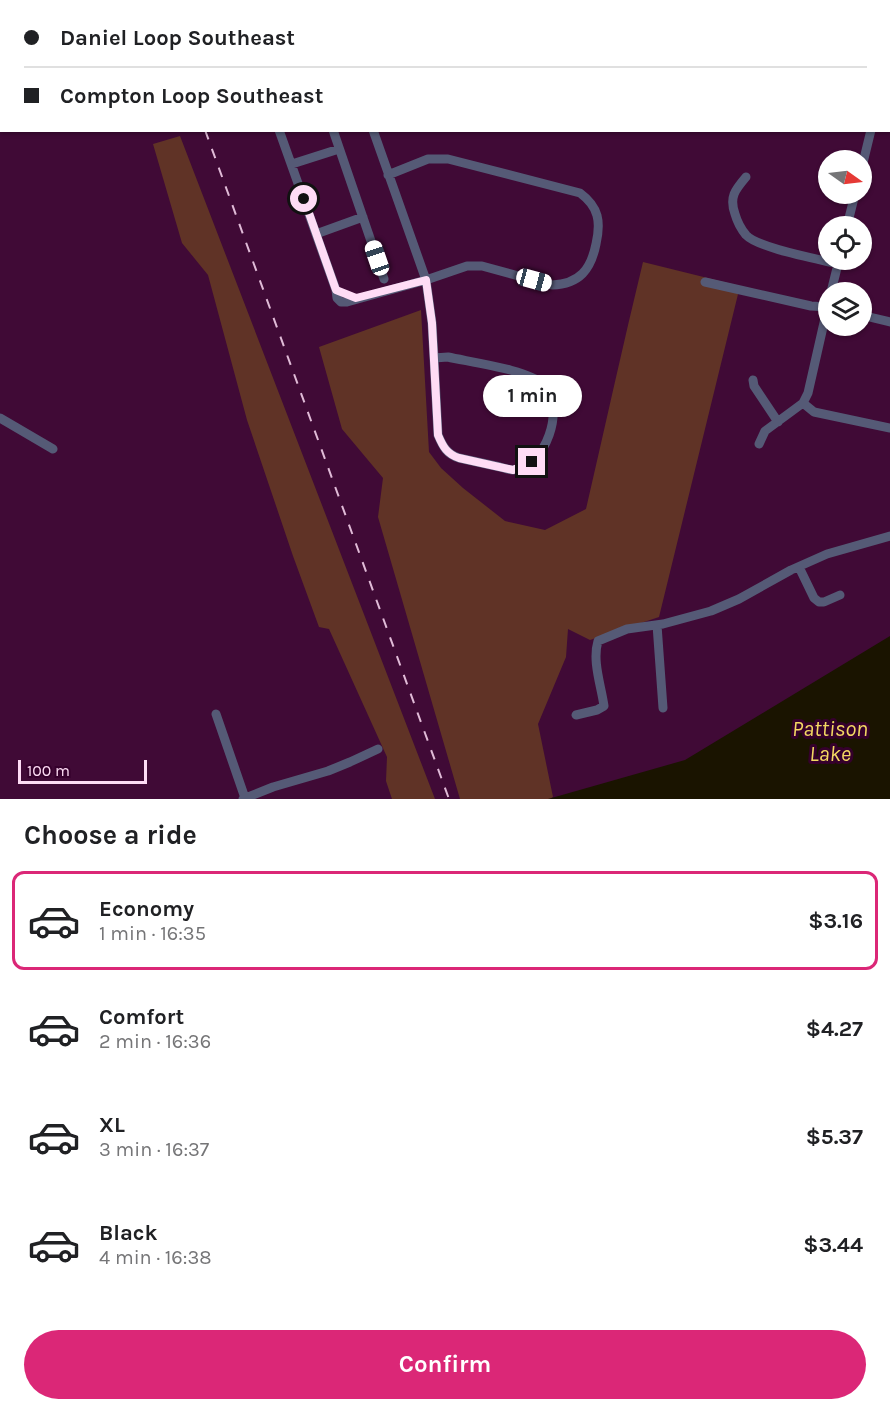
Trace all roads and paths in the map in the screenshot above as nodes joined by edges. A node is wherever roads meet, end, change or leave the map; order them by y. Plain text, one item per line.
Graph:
1 (280, 132) edge
2 (334, 132) edge
3 (374, 132) edge
4 (871, 132) edge
5 (339, 149) junction
6 (866, 150) edge
7 (292, 164) junction
8 (388, 175) junction
9 (746, 177) dead end
10 (363, 217) junction
11 (316, 234) junction
12 (818, 257) edge
13 (384, 279) dead end
14 (426, 280) junction
15 (705, 282) dead end
16 (818, 306) edge
17 (872, 318) edge
18 (890, 322) edge
19 (821, 336) edge
20 (434, 358) junction
21 (753, 380) dead end
22 (803, 403) junction
23 (0, 418) edge
24 (778, 422) junction
25 (890, 428) edge
26 (759, 444) dead end
27 (53, 448) dead end
28 (890, 536) edge
29 (799, 567) junction
30 (840, 596) dead end
31 (657, 625) junction
32 (663, 708) dead end
33 (216, 714) dead end
34 (576, 715) dead end
35 (378, 749) dead end
36 (244, 799) edge

1 - 7 street
2 - 5 street
3 - 8 street
4 - 6 street
5 - 7 street
5 - 10 street
7 - 11 street
8 - 14 street
8 - 14 street
9 - 12 street
10 - 11 street
10 - 13 street
11 - 14 street
14 - 20 street
15 - 16 street
17 - 18 street
19 - 22 street
20 - 20 street
21 - 24 street
22 - 24 street
22 - 25 street
23 - 27 street
24 - 26 street
28 - 29 street
29 - 30 street
29 - 31 street
31 - 32 street
31 - 34 street
33 - 36 street
35 - 36 street

